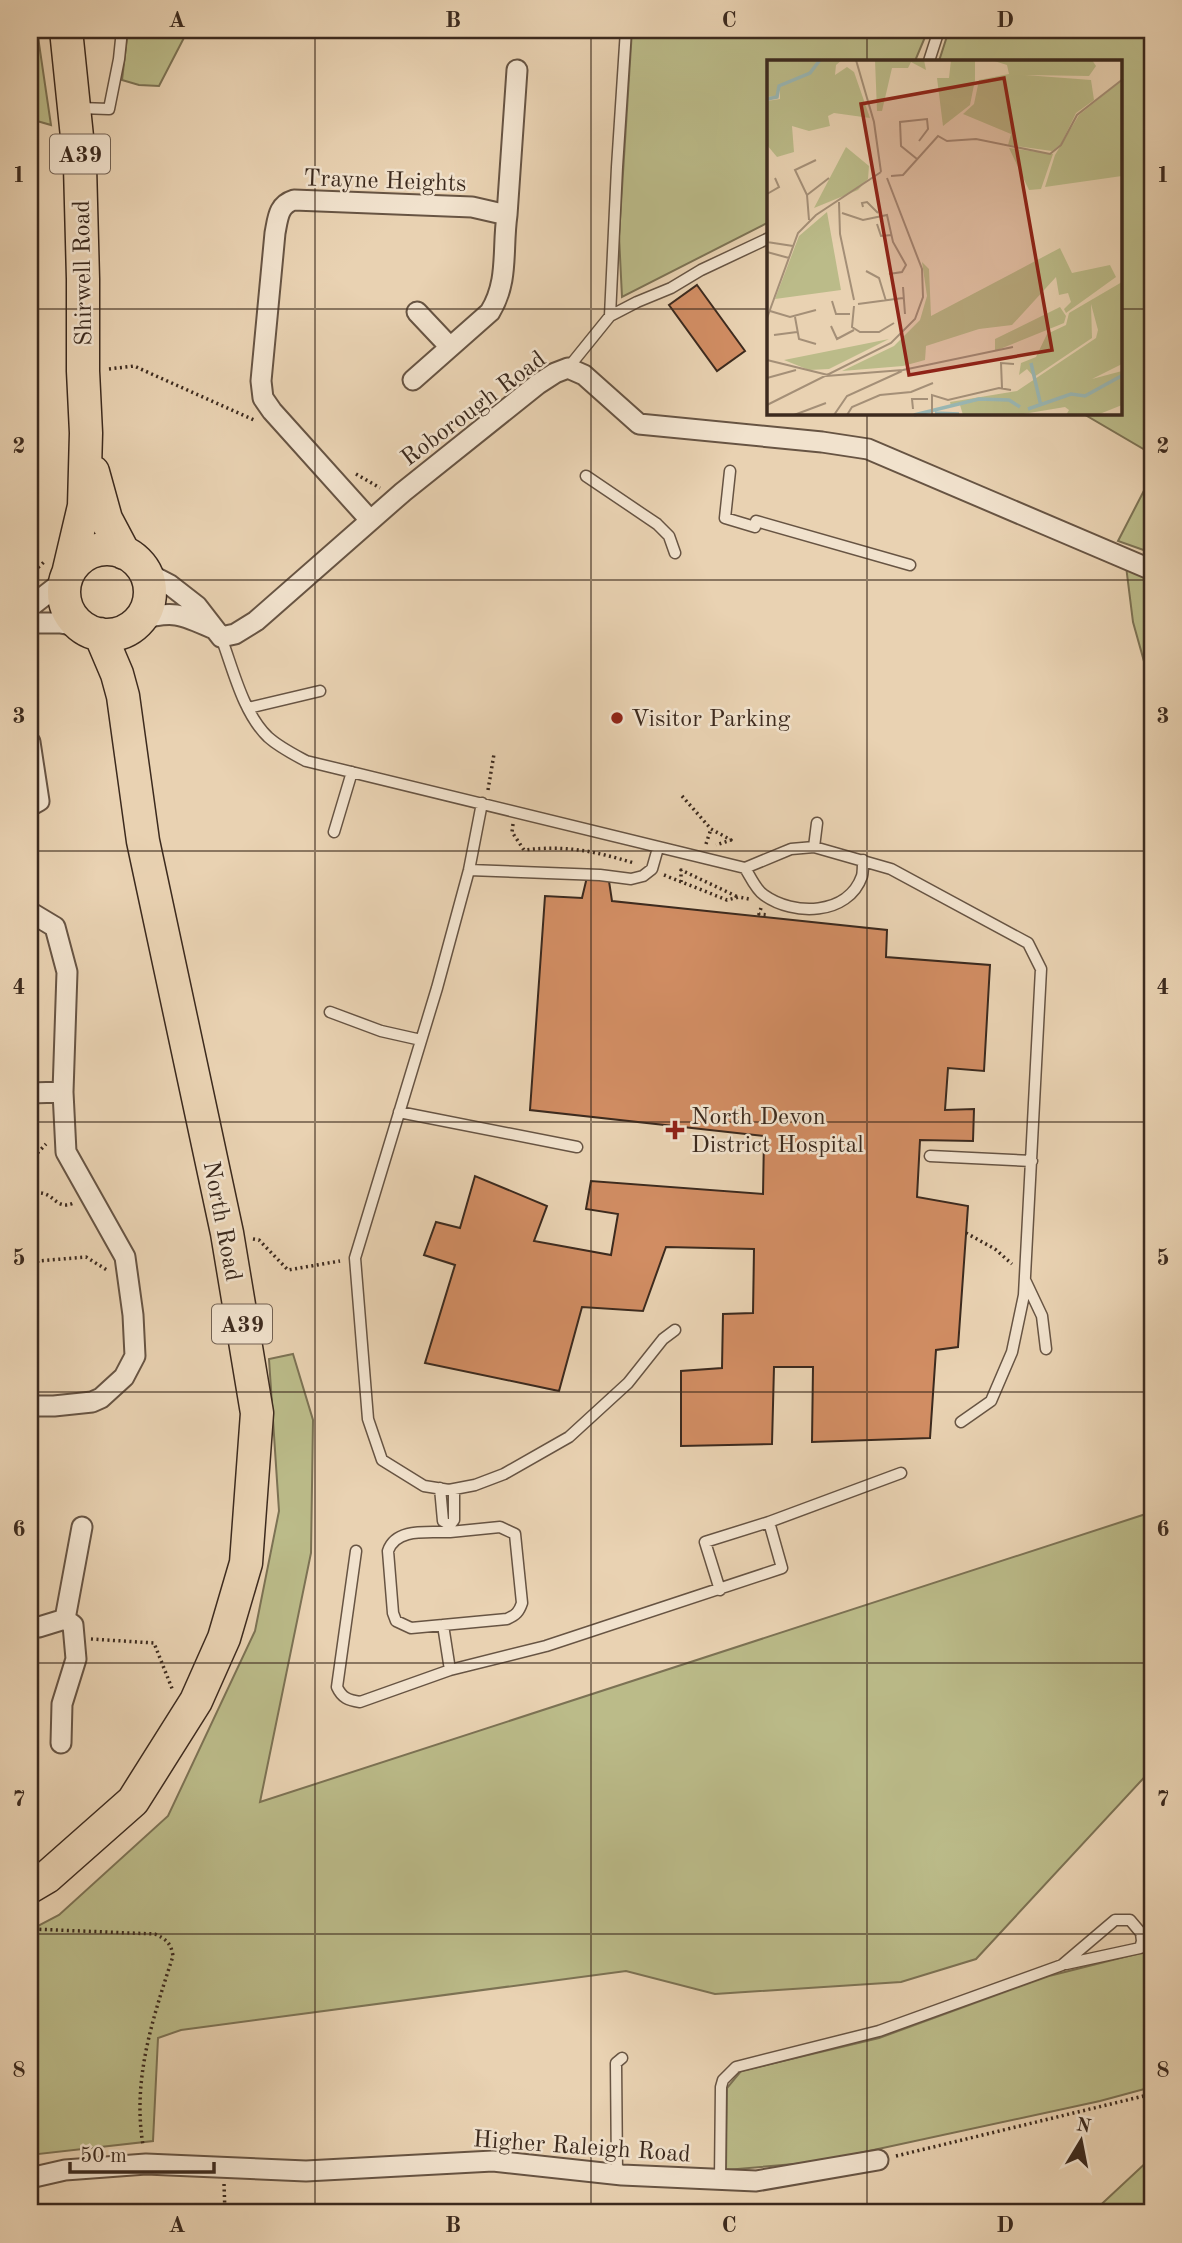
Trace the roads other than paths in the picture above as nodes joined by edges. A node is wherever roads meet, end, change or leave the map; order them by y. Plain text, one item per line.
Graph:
1 (66, 30) edge
2 (122, 30) edge
3 (626, 30) edge
4 (939, 30) edge
5 (929, 60) edge
6 (516, 70) dead end
7 (76, 108) junction
8 (507, 215) junction
9 (767, 239) edge
10 (417, 312) dead end
11 (610, 316) junction
12 (450, 347) junction
13 (568, 368) junction
14 (413, 380) dead end
15 (86, 433) junction
16 (730, 471) dead end
17 (586, 476) dead end
18 (370, 520) junction
19 (675, 553) dead end
20 (135, 562) junction
21 (910, 565) dead end
22 (1152, 570) edge
23 (67, 576) junction
24 (30, 607) edge
25 (30, 623) edge
26 (136, 623) junction
27 (92, 631) junction
28 (217, 633) junction
29 (320, 691) dead end
30 (123, 696) junction
31 (248, 708) junction
32 (30, 742) edge
33 (352, 772) junction
34 (482, 803) junction
35 (30, 807) edge
36 (817, 823) dead end
37 (334, 832) dead end
38 (814, 846) junction
39 (658, 848) junction
40 (863, 860) junction
41 (745, 868) junction
42 (469, 870) junction
43 (30, 912) edge
44 (331, 1012) dead end
45 (421, 1040) junction
46 (63, 1092) junction
47 (30, 1093) edge
48 (399, 1112) junction
49 (578, 1147) dead end
50 (930, 1156) dead end
51 (1032, 1161) junction
52 (1025, 1280) junction
53 (675, 1330) dead end
54 (1046, 1349) dead end
55 (30, 1406) edge
56 (961, 1422) dead end
57 (901, 1473) dead end
58 (440, 1488) junction
59 (454, 1489) junction
60 (769, 1522) junction
61 (82, 1527) dead end
62 (450, 1528) junction
63 (356, 1551) dead end
64 (720, 1590) junction
65 (65, 1619) junction
66 (443, 1625) junction
67 (30, 1627) edge
68 (450, 1670) junction
69 (61, 1743) dead end
70 (30, 1887) edge
71 (1152, 1945) edge
72 (1140, 1948) junction
73 (1062, 1965) junction
74 (622, 2058) dead end
75 (878, 2160) road end
76 (617, 2174) junction
77 (30, 2178) edge
78 (720, 2179) junction

1 - 7 main road, Shirwell Road / A39
2 - 7 lane
3 - 11 lane
4 - 5 lane
6 - 8 street
7 - 15 main road, Shirwell Road / A39
8 - 12 street
8 - 18 street, Trayne Heights
9 - 11 lane
10 - 12 street
11 - 13 lane
12 - 14 street
13 - 18 street, Roborough Road
13 - 22 street, Roborough Road
15 - 20 main road, Shirwell Road / A39
15 - 23 main road, Shirwell Road / A39
16 - 21 lane
17 - 19 lane
18 - 28 street, Roborough Road
20 - 23 main road
20 - 26 main road
20 - 28 street
23 - 24 street
23 - 27 main road
25 - 27 street
26 - 27 main road
26 - 28 street
26 - 30 main road, North Road / A39
27 - 30 main road, North Road / A39
28 - 31 lane
29 - 31 lane
30 - 70 main road, North Road / A39
31 - 33 lane
32 - 35 street
33 - 34 lane
33 - 37 lane
34 - 39 lane
34 - 42 lane
36 - 38 lane
38 - 40 lane
38 - 41 lane
39 - 41 lane
39 - 42 lane
40 - 41 lane
40 - 51 lane
42 - 45 lane
43 - 46 street
44 - 45 lane
45 - 48 lane
46 - 47 street
46 - 55 street
48 - 49 lane
48 - 58 lane
50 - 51 lane
51 - 52 lane
52 - 54 lane
52 - 56 lane
53 - 59 lane
57 - 60 lane
58 - 59 lane
58 - 62 lane
59 - 62 lane
60 - 64 lane
60 - 64 lane
61 - 65 street
62 - 66 lane
62 - 66 lane
63 - 68 lane
64 - 68 lane
65 - 67 street
65 - 69 street
66 - 68 lane
71 - 72 lane
72 - 73 lane
72 - 73 lane
73 - 78 lane
74 - 76 lane
75 - 78 street, Higher Raleigh Road
76 - 77 street, Higher Raleigh Road
76 - 78 street, Higher Raleigh Road

